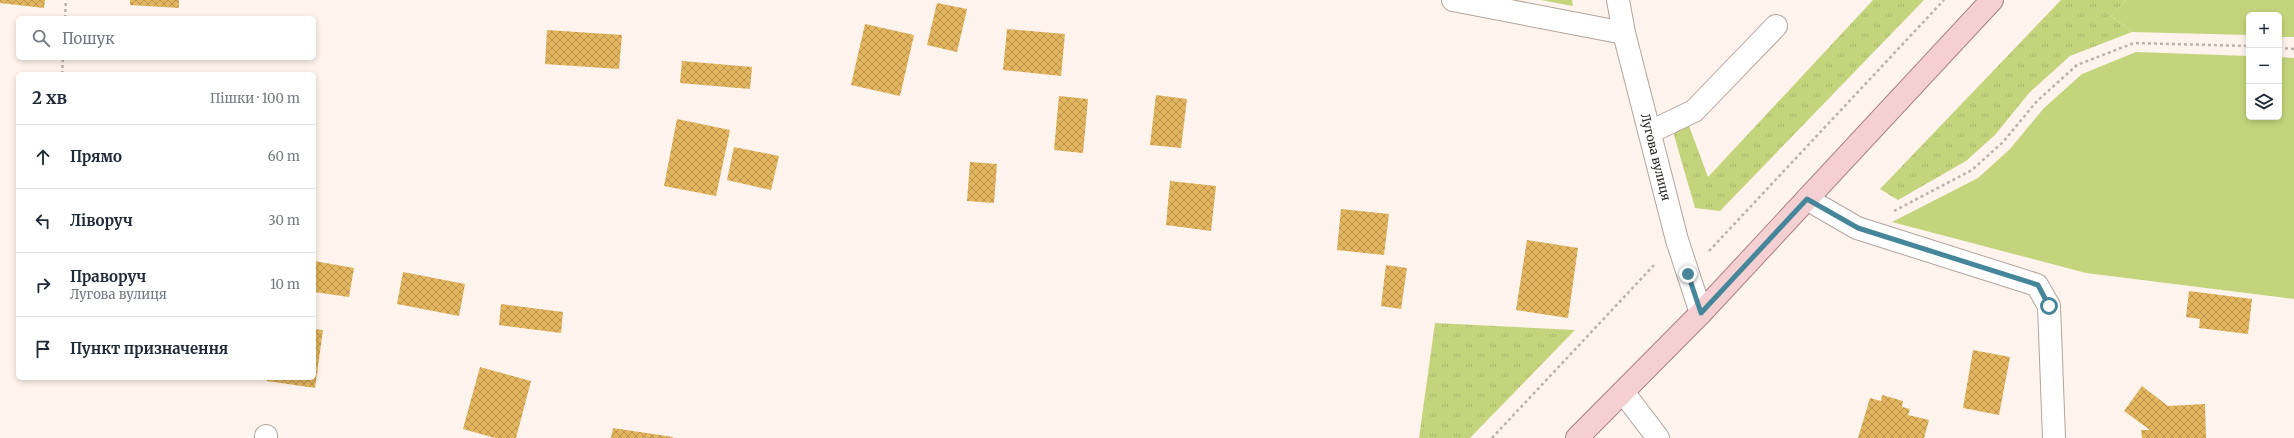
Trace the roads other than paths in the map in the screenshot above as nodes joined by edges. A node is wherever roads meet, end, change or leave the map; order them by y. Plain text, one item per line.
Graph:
1 (1453, 0) edge
2 (1618, 0) edge
3 (1992, 0) edge
4 (1776, 26) dead end
5 (1624, 33) junction
6 (1650, 132) junction
7 (1807, 199) junction
8 (1701, 313) junction
9 (1623, 392) junction
10 (1577, 438) edge
11 (1658, 438) edge
12 (2054, 438) edge

1 - 5 street
2 - 5 street, Лугова вулиця
3 - 7 main road
4 - 6 street
5 - 6 street, Лугова вулиця
6 - 8 street, Лугова вулиця
7 - 8 main road
7 - 12 street
8 - 9 main road
9 - 10 main road
9 - 11 street

